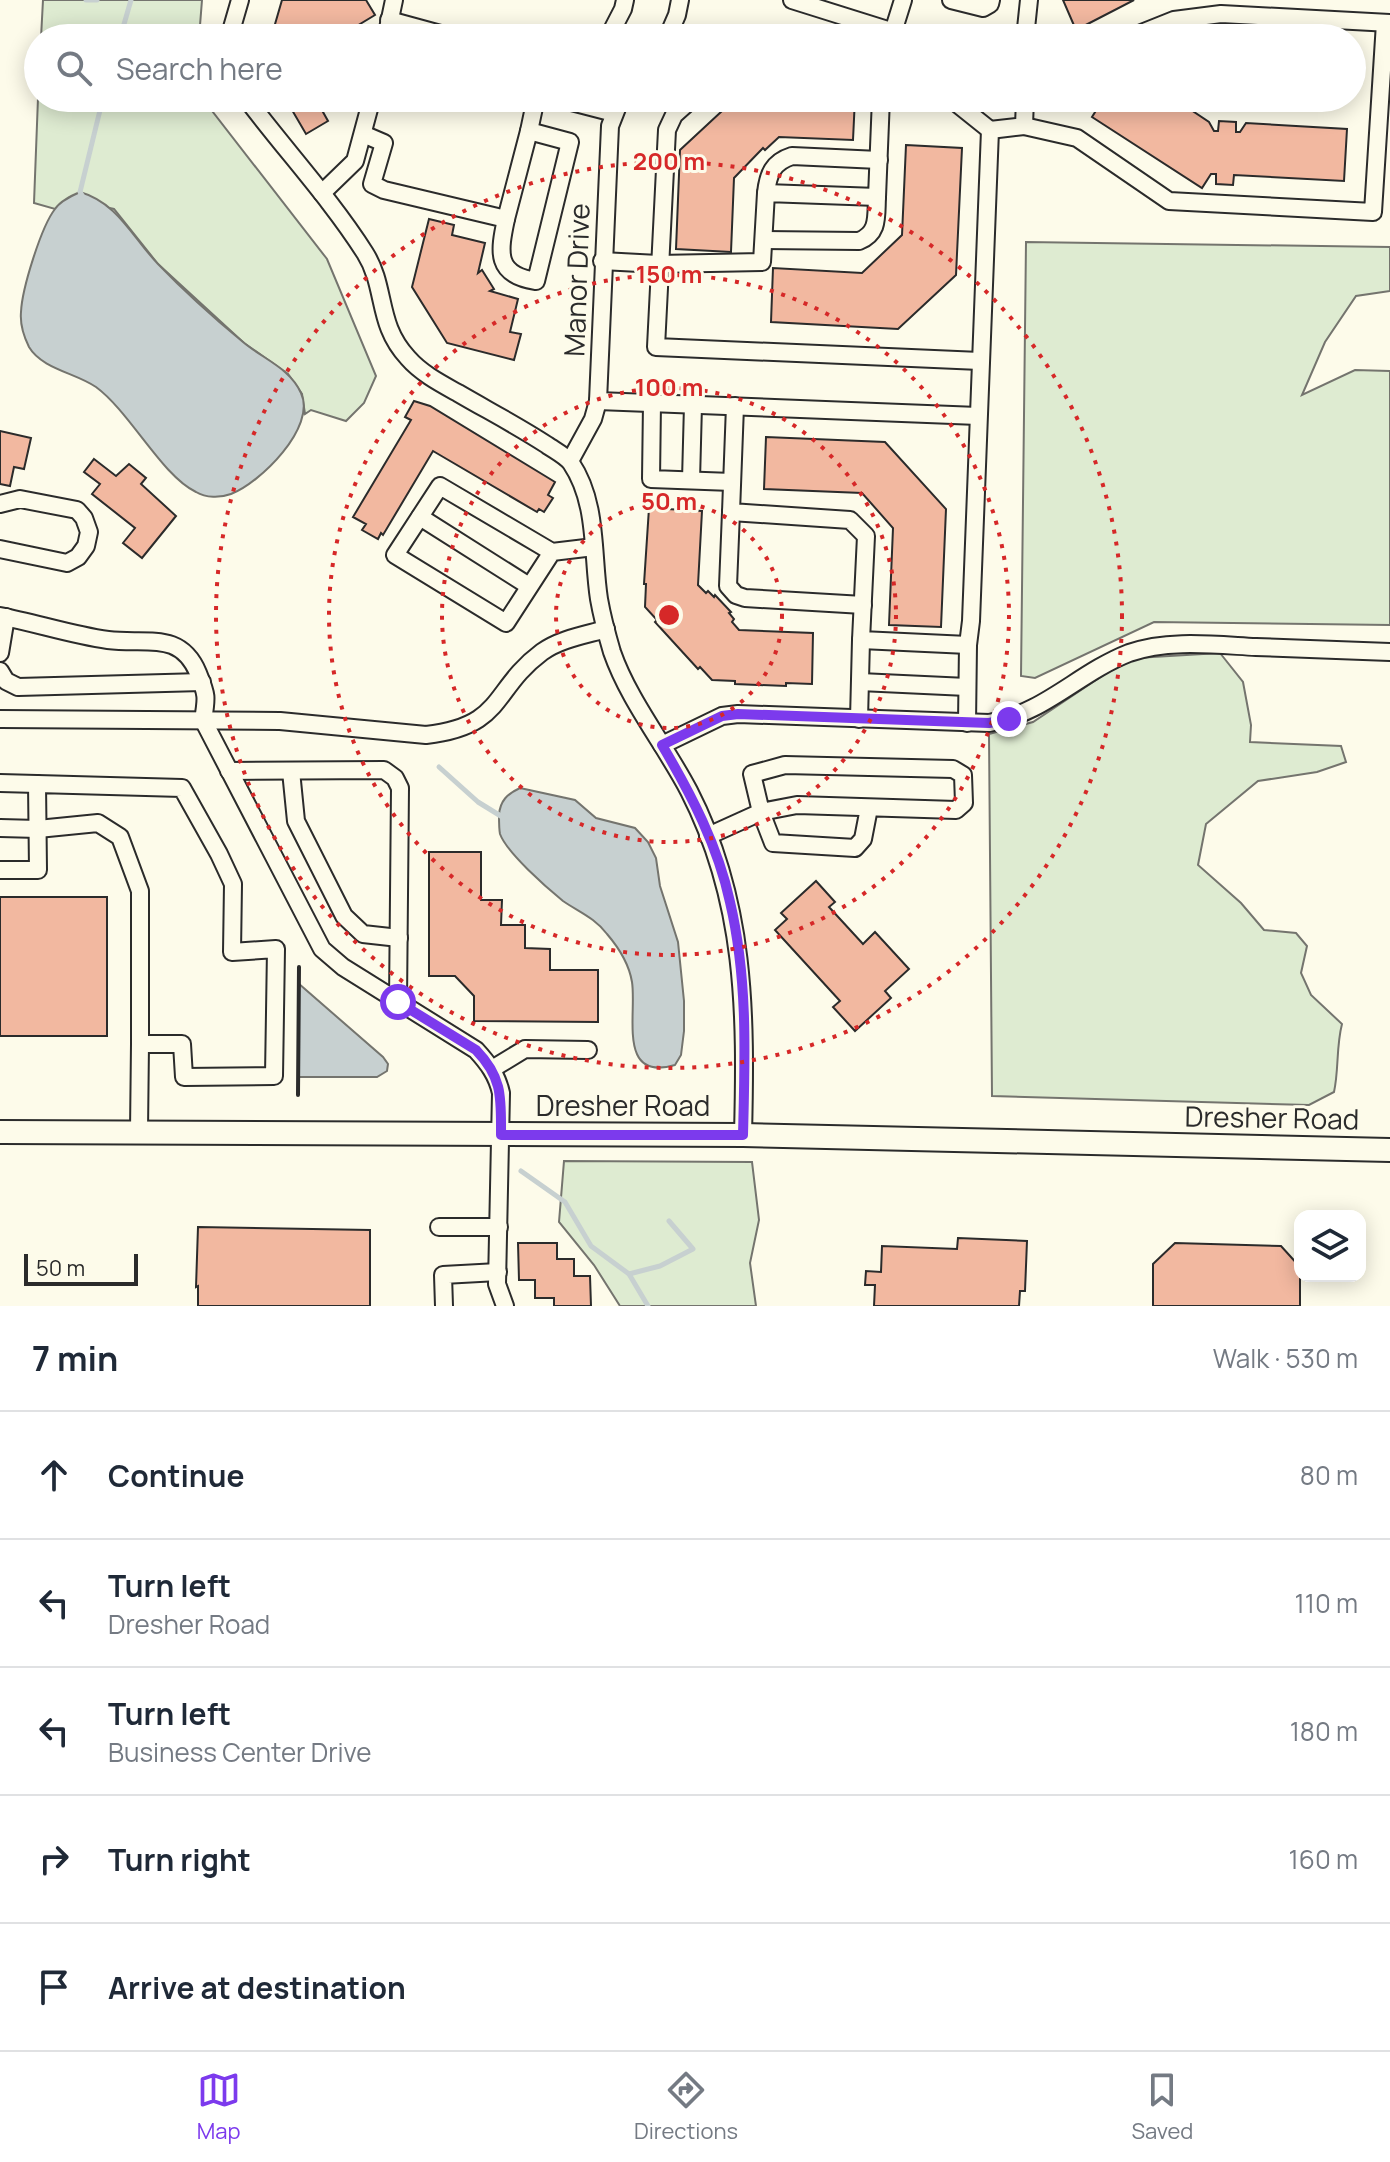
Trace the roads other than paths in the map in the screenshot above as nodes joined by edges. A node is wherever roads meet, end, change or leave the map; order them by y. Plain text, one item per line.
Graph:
1 (240, 0) edge
2 (394, 0) edge
3 (625, 0) edge
4 (680, 0) edge
5 (792, 0) edge
6 (903, 0) edge
7 (951, 0) edge
8 (991, 0) edge
9 (1029, 0) edge
10 (389, 20) junction
11 (1388, 23) edge
12 (233, 24) edge
13 (388, 24) edge
14 (404, 24) edge
15 (615, 24) edge
16 (673, 24) edge
17 (868, 24) edge
18 (896, 24) edge
19 (1026, 24) edge
20 (1164, 24) edge
21 (1386, 57) edge
22 (257, 112) edge
23 (368, 112) edge
24 (533, 112) edge
25 (616, 112) edge
26 (677, 112) edge
27 (881, 112) edge
28 (968, 112) edge
29 (1024, 112) edge
30 (1024, 126) junction
31 (990, 130) junction
32 (529, 131) junction
33 (363, 134) junction
34 (879, 160) junction
35 (322, 193) junction
36 (766, 193) junction
37 (877, 197) junction
38 (506, 219) junction
39 (764, 240) junction
40 (602, 261) junction
41 (658, 264) junction
42 (980, 361) junction
43 (598, 401) junction
44 (652, 403) junction
45 (693, 405) junction
46 (735, 406) junction
47 (978, 416) junction
48 (570, 461) junction
49 (691, 480) junction
50 (732, 482) junction
51 (0, 504) edge
52 (731, 512) junction
53 (420, 517) junction
54 (594, 547) junction
55 (0, 549) edge
56 (552, 552) junction
57 (529, 586) junction
58 (863, 605) junction
59 (3, 616) edge
60 (606, 629) junction
61 (861, 640) junction
62 (968, 645) junction
63 (1390, 652) edge
64 (0, 653) edge
65 (0, 671) edge
66 (202, 682) junction
67 (860, 682) junction
68 (967, 687) junction
69 (0, 719) edge
70 (859, 719) junction
71 (203, 720) junction
72 (967, 723) junction
73 (662, 745) junction
74 (229, 771) junction
75 (291, 771) junction
76 (0, 783) edge
77 (37, 784) junction
78 (869, 808) junction
79 (761, 812) junction
80 (0, 828) edge
81 (38, 829) junction
82 (708, 836) junction
83 (0, 870) edge
84 (399, 938) junction
85 (398, 1002) junction
86 (140, 1044) junction
87 (588, 1050) dead end
88 (492, 1069) junction
89 (139, 1131) junction
90 (0, 1133) edge
91 (501, 1135) junction
92 (743, 1135) junction
93 (1390, 1150) edge
94 (439, 1227) dead end
95 (499, 1227) junction
96 (498, 1272) junction
97 (444, 1306) edge
98 (505, 1306) edge

1 - 12 street
2 - 10 street
3 - 15 street
4 - 16 street
5 - 17 street
6 - 18 street
7 - 8 street
9 - 19 street
10 - 13 street
10 - 14 street
11 - 20 street
11 - 21 street
21 - 30 street
22 - 35 street
23 - 33 street
24 - 32 street
25 - 40 street, Manor Drive
26 - 41 street
27 - 34 street
28 - 31 street
29 - 30 street
30 - 31 street
31 - 42 street
32 - 38 street
32 - 38 street
33 - 35 street
33 - 38 street
34 - 36 street
34 - 37 street
35 - 48 street
36 - 37 street
36 - 39 street
37 - 39 street
39 - 41 street
40 - 41 street
40 - 43 street, Manor Drive
41 - 42 street
42 - 47 street
43 - 44 street
43 - 48 street, Manor Drive
44 - 45 street
44 - 49 street
45 - 46 street
45 - 49 street
46 - 47 street
46 - 50 street
47 - 62 street
48 - 54 street
49 - 50 street
50 - 52 street
51 - 55 street
52 - 58 street
52 - 58 street
53 - 56 street
53 - 57 street
53 - 57 street
54 - 56 street
54 - 60 street
56 - 57 street
58 - 61 street
59 - 64 street
59 - 66 street
60 - 71 street
60 - 73 street
61 - 62 street
61 - 67 street
62 - 68 street
63 - 72 street
65 - 66 street
66 - 71 street
67 - 68 street
67 - 70 street
68 - 72 street
69 - 71 street
70 - 72 street
70 - 73 street
71 - 74 street
73 - 82 street
74 - 75 street
74 - 85 street
75 - 84 street
75 - 84 street
76 - 77 street
77 - 81 street
77 - 86 street
78 - 79 street
78 - 79 street
78 - 79 street
79 - 82 street
80 - 81 street
81 - 83 street
81 - 86 street
82 - 92 street
84 - 85 street
85 - 88 street
86 - 89 street
87 - 88 street
88 - 91 street
89 - 90 main road, Dresher Road
89 - 91 main road, Dresher Road
91 - 92 main road, Dresher Road
91 - 95 street
92 - 93 main road, Dresher Road
94 - 95 street
95 - 96 street
96 - 97 street
96 - 98 street

